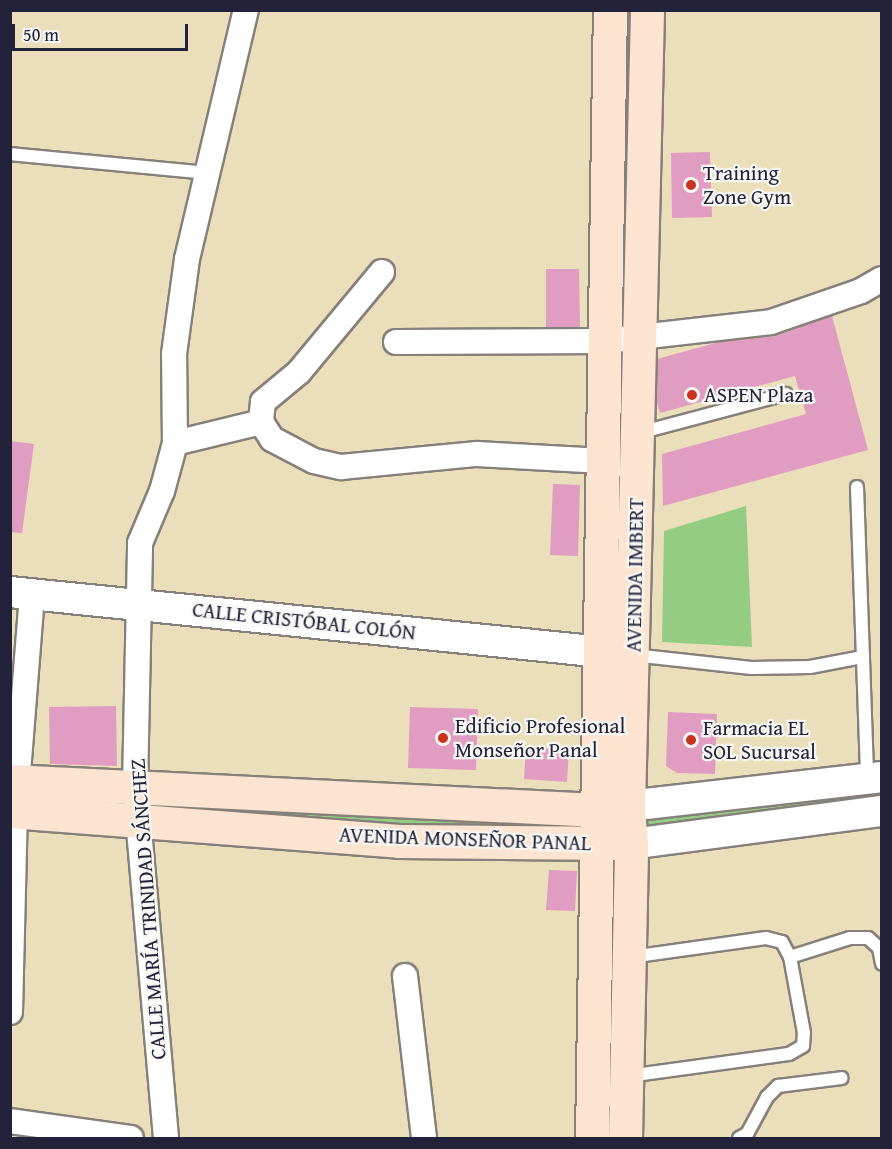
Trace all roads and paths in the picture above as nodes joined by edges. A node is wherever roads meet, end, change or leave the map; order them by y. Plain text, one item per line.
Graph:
1 (246, 10) edge
2 (610, 10) edge
3 (647, 10) edge
4 (10, 154) edge
5 (207, 173) junction
6 (382, 272) dead end
7 (882, 279) edge
8 (640, 338) junction
9 (605, 341) junction
10 (396, 342) dead end
11 (786, 394) dead end
12 (261, 422) junction
13 (638, 433) junction
14 (176, 443) junction
15 (603, 461) junction
16 (857, 487) dead end
17 (21, 593) edge
18 (136, 604) junction
19 (597, 651) junction
20 (633, 656) junction
21 (863, 657) junction
22 (874, 778) edge
23 (13, 796) edge
24 (136, 802) junction
25 (628, 806) junction
26 (596, 810) junction
27 (882, 811) edge
28 (598, 843) junction
29 (631, 844) junction
30 (630, 957) junction
31 (790, 957) junction
32 (882, 964) edge
33 (405, 976) dead end
34 (10, 1012) edge
35 (627, 1076) junction
36 (842, 1078) dead end
37 (10, 1121) edge
38 (131, 1138) edge
39 (166, 1138) edge
40 (424, 1138) edge
41 (592, 1138) edge
42 (625, 1138) edge
43 (739, 1138) edge

1 - 5 street, CALLE MARÍA TRINIDAD SÁNCHEZ
2 - 9 main road, AVENIDA IMBERT
3 - 8 main road, AVENIDA IMBERT
4 - 5 lane
5 - 14 street, CALLE MARÍA TRINIDAD SÁNCHEZ
6 - 12 street
7 - 8 street
8 - 9 street
8 - 13 main road, AVENIDA IMBERT
9 - 10 street
9 - 15 main road, AVENIDA IMBERT
11 - 13 lane
12 - 14 street
12 - 15 street
13 - 20 main road, AVENIDA IMBERT
14 - 18 street, CALLE MARÍA TRINIDAD SÁNCHEZ
15 - 19 main road, AVENIDA IMBERT
16 - 21 lane
17 - 18 street, CALLE CRISTÓBAL COLÓN
17 - 23 street
18 - 19 street, CALLE CRISTÓBAL COLÓN
18 - 24 street, CALLE MARÍA TRINIDAD SÁNCHEZ
19 - 20 street, CALLE CRISTÓBAL COLÓN
19 - 26 main road, AVENIDA IMBERT
20 - 21 lane
20 - 25 main road, AVENIDA IMBERT
21 - 22 lane
22 - 25 street, AVENIDA MONSEÑOR PANAL
23 - 24 main road, AVENIDA MONSEÑOR PANAL
23 - 34 street
24 - 26 main road, AVENIDA MONSEÑOR PANAL
24 - 28 main road, AVENIDA MONSEÑOR PANAL
24 - 39 street, CALLE MARÍA TRINIDAD SÁNCHEZ
25 - 26 main road, AVENIDA MONSEÑOR PANAL
25 - 29 main road, AVENIDA IMBERT
26 - 28 main road, AVENIDA IMBERT
27 - 29 street, AVENIDA MONSEÑOR PANAL
28 - 29 main road, AVENIDA MONSEÑOR PANAL
28 - 41 main road, AVENIDA IMBERT
29 - 30 main road, AVENIDA IMBERT
30 - 31 lane
30 - 35 main road, AVENIDA IMBERT
31 - 32 lane
31 - 35 lane
33 - 40 street
35 - 42 main road, AVENIDA IMBERT
36 - 43 lane
37 - 38 street

